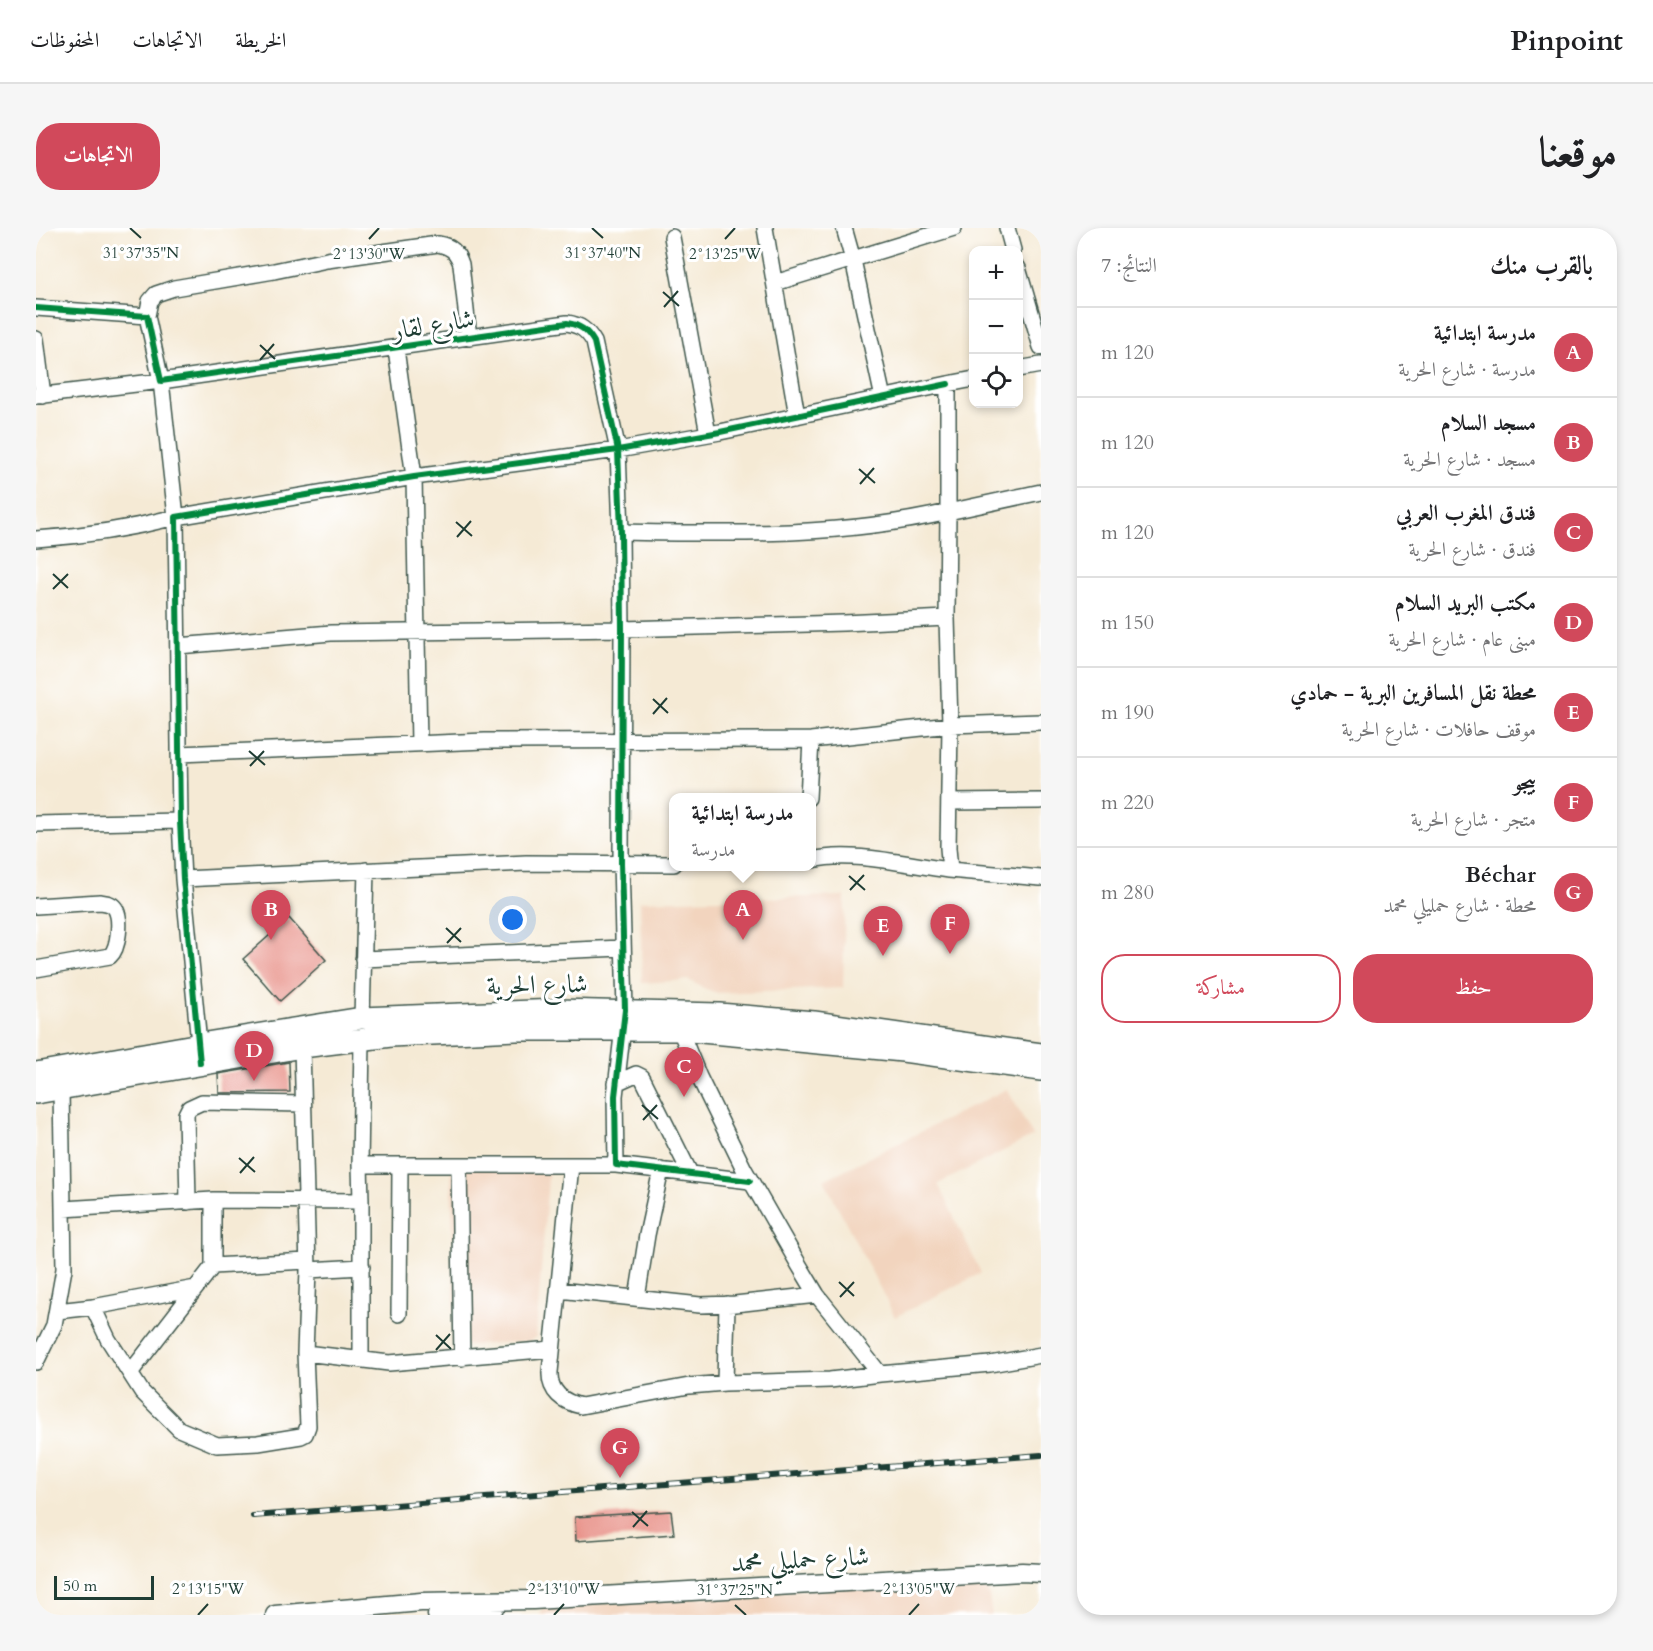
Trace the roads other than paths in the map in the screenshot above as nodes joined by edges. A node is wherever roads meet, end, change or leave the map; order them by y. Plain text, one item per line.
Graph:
1 (765, 228) edge
2 (844, 228) edge
3 (954, 228) edge
4 (1007, 228) edge
5 (672, 237) dead end
6 (1012, 246) edge
7 (853, 260) junction
8 (775, 283) junction
9 (1023, 285) edge
10 (36, 308) edge
11 (147, 316) junction
12 (470, 338) junction
13 (36, 339) edge
14 (1041, 347) edge
15 (396, 349) junction
16 (1041, 365) edge
17 (1023, 368) edge
18 (969, 380) edge
19 (161, 381) junction
20 (948, 384) junction
21 (39, 396) edge
22 (883, 398) junction
23 (797, 416) junction
24 (708, 434) junction
25 (618, 450) junction
26 (414, 477) junction
27 (1041, 492) edge
28 (948, 512) junction
29 (176, 517) junction
30 (621, 532) junction
31 (36, 539) edge
32 (946, 618) junction
33 (622, 628) junction
34 (418, 632) junction
35 (178, 646) junction
36 (1041, 722) edge
37 (950, 726) junction
38 (811, 740) junction
39 (622, 741) junction
40 (419, 744) junction
41 (179, 754) junction
42 (808, 793) edge
43 (1041, 801) edge
44 (950, 802) junction
45 (180, 822) junction
46 (36, 824) edge
47 (816, 859) edge
48 (621, 863) junction
49 (669, 864) edge
50 (366, 870) junction
51 (950, 870) junction
52 (1041, 878) edge
53 (183, 879) junction
54 (36, 906) edge
55 (622, 948) junction
56 (363, 959) junction
57 (36, 969) edge
58 (362, 1018) junction
59 (624, 1021) junction
60 (680, 1030) junction
61 (362, 1040) junction
62 (302, 1047) junction
63 (200, 1053) junction
64 (1041, 1067) edge
65 (36, 1073) edge
66 (616, 1083) junction
67 (61, 1090) junction
68 (36, 1093) edge
69 (303, 1104) junction
70 (360, 1165) junction
71 (400, 1165) junction
72 (459, 1165) junction
73 (571, 1165) junction
74 (616, 1165) junction
75 (662, 1170) junction
76 (690, 1173) junction
77 (750, 1181) junction
78 (307, 1199) junction
79 (213, 1200) junction
80 (361, 1201) junction
81 (188, 1202) junction
82 (63, 1209) junction
83 (308, 1265) junction
84 (213, 1266) junction
85 (362, 1267) junction
86 (196, 1287) junction
87 (559, 1290) junction
88 (817, 1295) junction
89 (637, 1298) junction
90 (727, 1304) junction
91 (93, 1307) junction
92 (57, 1311) junction
93 (399, 1314) dead end
94 (552, 1349) junction
95 (305, 1353) junction
96 (1041, 1355) edge
97 (462, 1358) junction
98 (361, 1360) junction
99 (36, 1362) edge
100 (130, 1373) junction
101 (880, 1374) junction
102 (725, 1383) junction
103 (1041, 1573) edge
104 (513, 1605) edge
105 (275, 1615) edge
106 (436, 1615) edge

1 - 8 street
2 - 7 street
3 - 7 street
4 - 6 street
5 - 24 street
7 - 8 street
7 - 22 street
8 - 23 street
9 - 14 street
10 - 11 street
11 - 12 street
11 - 19 street
12 - 15 street, شارع لقار
12 - 25 street, شارع لقار
13 - 21 street
15 - 19 street, شارع لقار
15 - 26 street
16 - 17 street
18 - 20 street
19 - 21 street, شارع لقار
19 - 29 street
20 - 22 street
20 - 28 street
22 - 23 street
23 - 24 street
24 - 25 street
25 - 26 street
25 - 30 street, شارع لقار
26 - 29 street
26 - 34 street
27 - 28 street
28 - 30 street
28 - 32 street
29 - 31 street
29 - 35 street
30 - 33 street, شارع لقار
32 - 33 street
32 - 37 street
33 - 34 street
33 - 39 street, شارع لقار
34 - 35 street
34 - 40 street
35 - 41 street
36 - 37 street
37 - 38 street
37 - 44 street
38 - 39 street
38 - 42 street
39 - 40 street
39 - 48 street, شارع لقار
40 - 41 street
41 - 45 street
43 - 44 street
44 - 51 street
45 - 46 street
45 - 53 street
47 - 51 street
48 - 49 street
48 - 50 street
48 - 55 street, شارع لقار
50 - 53 street
50 - 56 street
51 - 52 street
53 - 63 street
54 - 57 street
55 - 56 street
55 - 59 street, شارع لقار
56 - 58 street
58 - 59 main road, شارع الحرية
58 - 63 main road, شارع الحرية
59 - 60 main road, شارع الحرية
59 - 61 main road, شارع الحرية
59 - 64 main road, شارع الحرية
59 - 66 street, شارع لقار
60 - 64 main road, شارع الحرية
60 - 77 street
61 - 62 main road, شارع الحرية
61 - 70 street
62 - 63 main road, شارع الحرية
62 - 69 street
63 - 65 main road, شارع الحرية
63 - 67 main road, شارع الحرية
66 - 74 street, شارع لقار
66 - 76 street
67 - 68 main road, شارع الحرية
67 - 82 street
69 - 78 street
69 - 81 street
70 - 71 street
70 - 80 street
71 - 72 street
71 - 93 street
72 - 73 street
72 - 97 street
73 - 74 street
73 - 87 street
74 - 75 street
75 - 76 street
75 - 89 street
76 - 77 street
77 - 88 street
78 - 79 street
78 - 80 street
78 - 83 street
79 - 81 street
79 - 84 street
80 - 85 street
81 - 82 street
82 - 92 street
83 - 84 street
83 - 85 street
83 - 95 street
84 - 86 street
85 - 98 street
86 - 91 street
86 - 100 street
87 - 89 street
87 - 94 street
88 - 90 street
88 - 101 street
89 - 90 street
90 - 102 street
91 - 92 street
91 - 100 street
92 - 99 street
94 - 97 street
94 - 102 street
95 - 98 street
95 - 100 street
96 - 101 street
97 - 98 street
101 - 102 street
103 - 104 street, شارع حمليلي محمد
104 - 105 street, شارع حمليلي محمد
104 - 106 street

